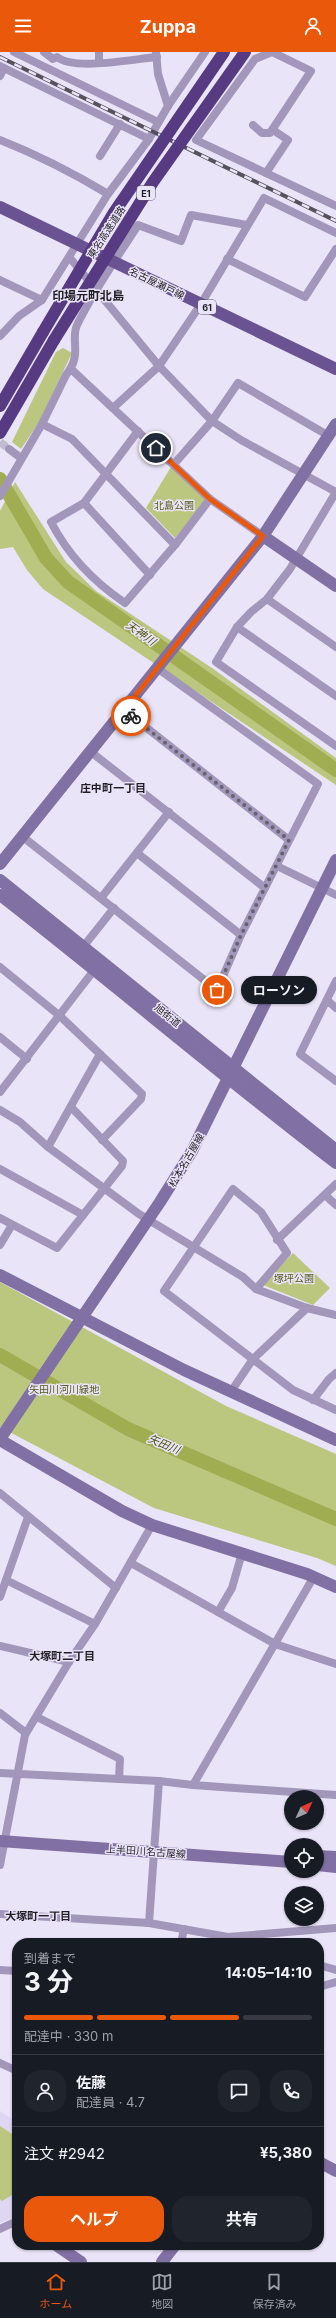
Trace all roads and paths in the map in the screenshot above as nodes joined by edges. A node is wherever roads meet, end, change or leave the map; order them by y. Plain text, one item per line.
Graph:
1 (14, 52) edge
2 (44, 52) edge
3 (100, 52) edge
4 (205, 52) edge
5 (224, 52) edge
6 (241, 52) edge
7 (245, 52) edge
8 (57, 54) edge
9 (156, 55) edge
10 (256, 59) junction
11 (99, 63) junction
12 (1, 70) edge
13 (168, 106) junction
14 (158, 122) junction
15 (120, 124) junction
16 (254, 125) dead end
17 (273, 130) junction
18 (149, 139) junction
19 (0, 140) edge
20 (100, 156) dead end
21 (266, 173) junction
22 (108, 194) junction
23 (336, 206) edge
24 (0, 207) edge
25 (247, 225) junction
26 (336, 232) edge
27 (79, 244) junction
28 (336, 249) edge
29 (70, 258) junction
30 (227, 259) junction
31 (114, 262) junction
32 (0, 280) edge
33 (96, 290) junction
34 (42, 300) junction
35 (201, 304) junction
36 (1, 333) edge
37 (159, 366) junction
38 (70, 369) junction
39 (336, 369) edge
40 (0, 406) edge
41 (112, 408) junction
42 (212, 421) junction
43 (42, 424) junction
44 (336, 424) edge
45 (138, 431) junction
46 (0, 433) edge
47 (329, 436) junction
48 (9, 449) tunnel mouth
49 (22, 458) junction
50 (174, 464) junction
51 (107, 473) junction
52 (303, 475) junction
53 (336, 492) edge
54 (0, 496) edge
55 (210, 499) junction
56 (84, 503) junction
57 (263, 536) junction
58 (175, 545) junction
59 (296, 558) junction
60 (150, 574) junction
61 (336, 586) edge
62 (267, 599) junction
63 (237, 627) junction
64 (336, 647) edge
65 (159, 666) junction
66 (336, 696) edge
67 (124, 710) junction
68 (336, 746) edge
69 (91, 752) junction
70 (170, 812) junction
71 (23, 837) junction
72 (289, 840) junction
73 (138, 853) junction
74 (336, 860) edge
75 (0, 864) edge
76 (277, 866) junction
77 (0, 880) edge
78 (265, 888) junction
79 (323, 888) junction
80 (0, 895) edge
81 (336, 895) edge
82 (102, 898) junction
83 (114, 908) junction
84 (241, 935) junction
85 (83, 947) junction
86 (0, 967) edge
87 (95, 969) junction
88 (336, 981) edge
89 (327, 1000) junction
90 (336, 1008) edge
91 (60, 1016) junction
92 (0, 1037) edge
93 (100, 1054) junction
94 (27, 1059) junction
95 (232, 1066) junction
96 (227, 1079) junction
97 (335, 1079) edge
98 (0, 1092) edge
99 (71, 1107) junction
100 (0, 1110) edge
101 (102, 1140) junction
102 (48, 1147) junction
103 (336, 1150) edge
104 (336, 1163) edge
105 (0, 1169) edge
106 (336, 1184) edge
107 (106, 1188) junction
108 (326, 1195) junction
109 (336, 1205) edge
110 (83, 1215) junction
111 (0, 1218) edge
112 (149, 1218) junction
113 (12, 1225) junction
114 (277, 1240) junction
115 (0, 1245) edge
116 (194, 1247) junction
117 (0, 1275) edge
118 (256, 1289) junction
119 (307, 1308) junction
120 (336, 1315) edge
121 (83, 1317) junction
122 (253, 1358) junction
123 (336, 1373) edge
124 (230, 1393) junction
125 (313, 1400) junction
126 (336, 1410) edge
127 (1, 1437) edge
128 (336, 1440) edge
129 (0, 1493) edge
130 (28, 1517) junction
131 (152, 1525) junction
132 (242, 1553) junction
133 (131, 1563) junction
134 (313, 1578) junction
135 (6, 1580) junction
136 (116, 1588) junction
137 (336, 1588) edge
138 (0, 1597) edge
139 (218, 1612) junction
140 (95, 1624) junction
141 (275, 1644) junction
142 (0, 1646) edge
143 (69, 1662) junction
144 (336, 1664) edge
145 (0, 1713) edge
146 (37, 1717) junction
147 (26, 1733) junction
148 (0, 1773) edge
149 (19, 1774) junction
150 (119, 1779) junction
151 (159, 1781) junction
152 (194, 1785) junction
153 (336, 1795) edge
154 (3, 1838) edge
155 (154, 1848) junction
156 (284, 1854) edge
157 (324, 1856) edge
158 (336, 1857) edge
159 (284, 1861) edge
160 (0, 1865) edge
161 (324, 1866) edge
162 (336, 1867) edge
163 (0, 1914) edge
164 (149, 1923) junction
165 (336, 1928) edge
166 (184, 1929) junction
167 (182, 1938) edge
168 (324, 1966) edge
169 (0, 1970) edge
170 (336, 1970) edge
171 (12, 1971) edge
172 (336, 1982) edge
173 (324, 1986) edge
174 (0, 2063) edge
175 (12, 2069) edge
176 (324, 2165) edge
177 (336, 2171) edge
178 (12, 2223) edge
179 (0, 2229) edge
180 (63, 2250) edge
181 (172, 2250) edge
182 (81, 2262) edge
183 (162, 2262) edge

1 - 14 street
2 - 8 street
3 - 11 street
4 - 13 street
5 - 40 highway, 東名高速道路 / E1, bridge
6 - 10 street
7 - 46 highway, 東名高速道路 / E1, bridge
8 - 11 street
9 - 11 street
9 - 13 street
10 - 17 street
10 - 21 street
12 - 15 street
13 - 14 street
14 - 18 street
15 - 18 street
15 - 20 street
16 - 17 street
17 - 21 street
18 - 22 street
19 - 22 street
21 - 23 street
22 - 27 street
24 - 27 main road, 名古屋瀬戸線 / 61
25 - 26 street
25 - 30 street
25 - 31 street
27 - 29 street
27 - 31 main road, 名古屋瀬戸線 / 61
28 - 30 street
29 - 33 street
29 - 34 street
30 - 35 street
31 - 33 street
31 - 35 main road, 名古屋瀬戸線 / 61
32 - 34 street
33 - 37 street
33 - 38 street
34 - 36 street
35 - 37 street
35 - 39 main road, 名古屋瀬戸線 / 61
37 - 41 street
37 - 42 street
38 - 41 street
38 - 43 street
41 - 45 street
42 - 47 street
42 - 50 street
42 - 52 street
43 - 49 street
43 - 51 street
44 - 47 street
45 - 50 street
45 - 51 street
47 - 52 street
48 - 49 street
49 - 54 street
50 - 55 street
51 - 56 street
51 - 58 street
52 - 53 street
52 - 57 street
53 - 59 street
55 - 57 street
55 - 58 street
56 - 60 street
56 - 60 street
57 - 59 street
57 - 65 street
58 - 60 street
59 - 61 street
59 - 62 street
62 - 63 street
62 - 64 street
63 - 66 street
63 - 68 street
65 - 67 street
65 - 72 street
67 - 69 street
67 - 72 street
69 - 70 street
69 - 71 street
70 - 73 street
70 - 78 street
71 - 75 street
71 - 82 street
72 - 76 street
73 - 82 street
73 - 84 street
74 - 79 street, 松本名古屋線
76 - 78 street
76 - 79 street
77 - 85 street, 旭街道
78 - 84 street
79 - 81 street
79 - 95 street, 松本名古屋線
80 - 87 street, 旭街道
82 - 83 street
83 - 84 street
83 - 85 street
85 - 95 street, 旭街道
86 - 91 street
87 - 91 street
87 - 96 street, 旭街道
88 - 89 street
89 - 90 street
89 - 97 street
91 - 93 street
91 - 94 street
92 - 94 street
93 - 99 street
93 - 101 street
94 - 98 street
95 - 96 street, 松本名古屋線
95 - 103 street, 旭街道
96 - 104 street, 旭街道
96 - 112 street, 松本名古屋線
99 - 101 street
99 - 102 street
100 - 102 street
101 - 107 street
102 - 107 street
105 - 110 street
106 - 108 street
107 - 110 street
107 - 112 street
108 - 109 street
108 - 114 street
110 - 113 street
111 - 113 street
112 - 116 street
112 - 121 street, 松本名古屋線
113 - 115 street
114 - 116 street
114 - 118 street
116 - 118 street
116 - 122 street
117 - 121 street
118 - 119 street
119 - 120 street
119 - 122 street
121 - 124 street
121 - 127 street, 松本名古屋線
122 - 124 street
122 - 125 street
123 - 125 street
124 - 128 street
125 - 126 street
127 - 131 street
129 - 130 street
130 - 135 street
130 - 136 street
131 - 132 street
131 - 133 street
132 - 134 street
132 - 139 street
133 - 136 street
133 - 139 street
134 - 137 street
134 - 141 street
135 - 138 street
135 - 140 street
136 - 140 street
139 - 141 street
140 - 143 street
141 - 144 street
141 - 152 street
142 - 143 street
143 - 146 street
145 - 147 street
146 - 147 street
146 - 150 street
147 - 149 street
148 - 149 street
149 - 150 street
149 - 154 street
150 - 151 street
151 - 152 street
151 - 155 street
152 - 153 street
154 - 155 street, 上半田川名古屋線
154 - 160 street
155 - 156 street, 上半田川名古屋線
155 - 159 street, 上半田川名古屋線
155 - 164 street
157 - 158 street
161 - 162 street
163 - 164 street
164 - 166 street
165 - 166 street
166 - 167 street
168 - 170 street
169 - 171 street
172 - 173 street
174 - 175 street
176 - 177 street
178 - 179 street
180 - 182 street
181 - 183 street

